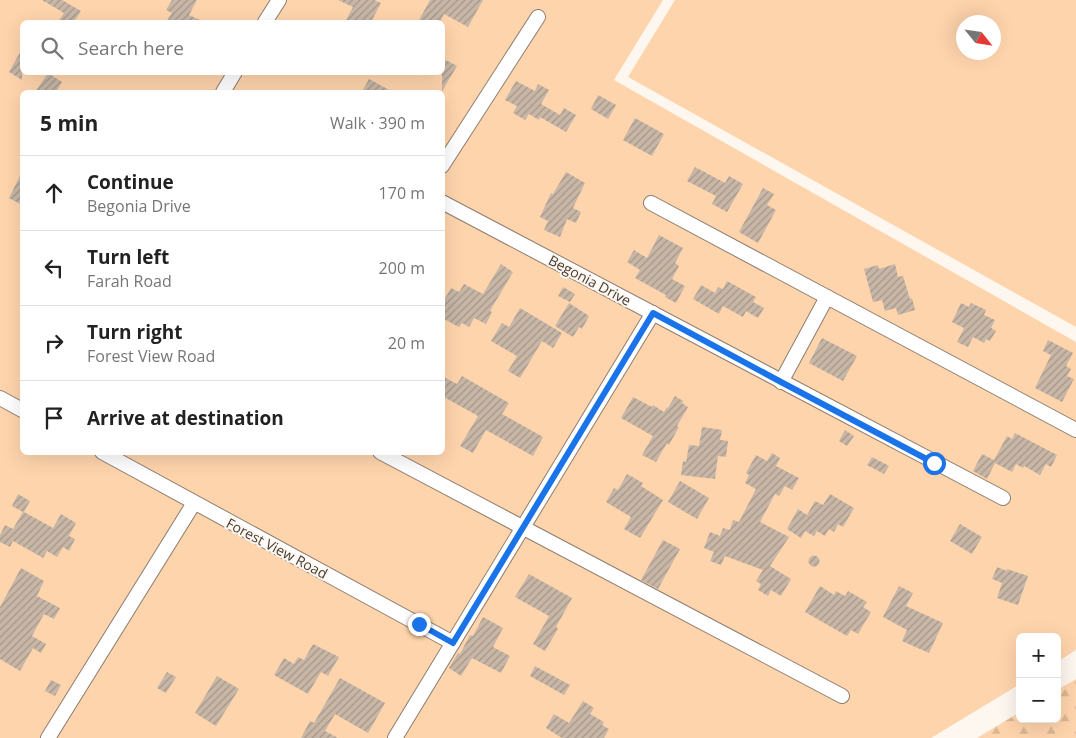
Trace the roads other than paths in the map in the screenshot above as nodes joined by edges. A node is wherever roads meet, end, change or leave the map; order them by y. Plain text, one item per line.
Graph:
1 (279, 0) edge
2 (538, 18) dead end
3 (266, 20) edge
4 (234, 75) edge
5 (228, 90) edge
6 (445, 161) edge
7 (651, 203) dead end
8 (445, 204) edge
9 (827, 297) junction
10 (653, 313) junction
11 (781, 382) junction
12 (0, 398) edge
13 (20, 409) edge
14 (1076, 430) edge
15 (107, 455) edge
16 (386, 455) edge
17 (1003, 498) dead end
18 (194, 503) junction
19 (523, 527) junction
20 (453, 643) junction
21 (842, 696) dead end
22 (48, 738) edge
23 (395, 738) edge

1 - 3 street
2 - 6 street
4 - 5 street
7 - 9 street
8 - 10 street, Begonia Drive
9 - 11 street
9 - 14 street
10 - 11 street, Begonia Drive
10 - 19 street
11 - 17 street, Begonia Drive
12 - 13 street
15 - 18 street, Forest View Road
16 - 19 street
18 - 20 street, Forest View Road
18 - 22 street
19 - 20 street
19 - 21 street
20 - 23 street

